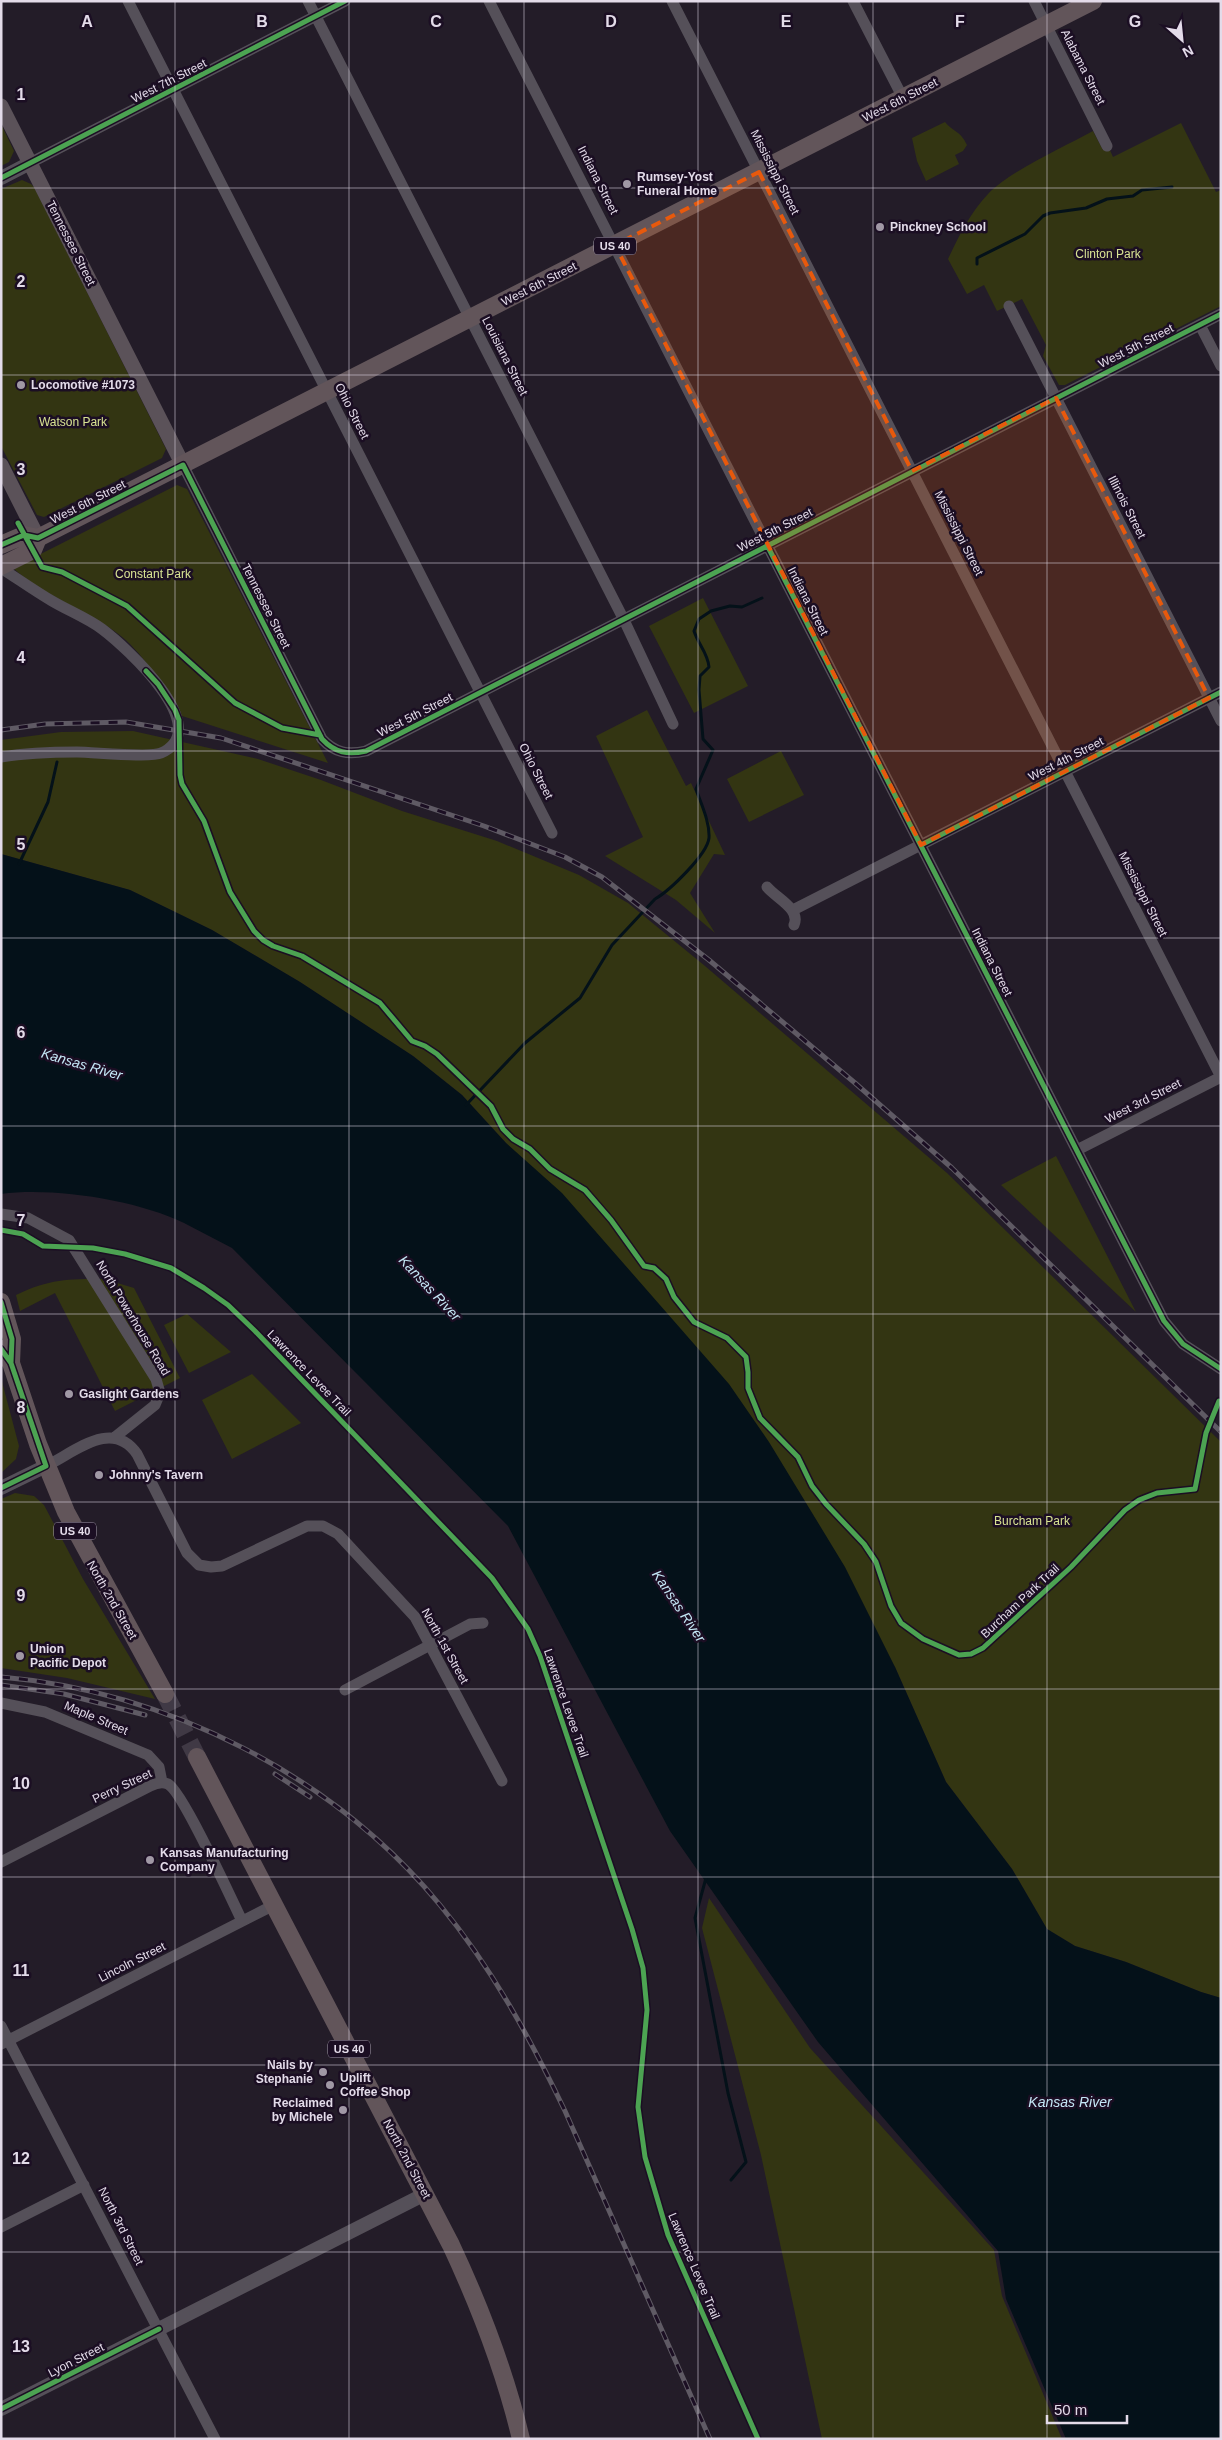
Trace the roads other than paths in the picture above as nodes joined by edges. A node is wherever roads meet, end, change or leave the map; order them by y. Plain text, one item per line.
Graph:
1 (128, 1) edge
2 (308, 1) edge
3 (345, 1) edge
4 (489, 1) edge
5 (672, 1) edge
6 (853, 1) edge
7 (1034, 1) edge
8 (1093, 1) edge
9 (316, 16) junction
10 (1047, 26) junction
11 (173, 91) junction
12 (904, 98) junction
13 (1, 106) edge
14 (1108, 146) dead end
15 (30, 163) junction
16 (759, 172) junction
17 (1, 178) edge
18 (615, 245) junction
19 (1009, 306) dead end
20 (1221, 314) edge
21 (471, 319) junction
22 (1200, 325) junction
23 (1221, 366) edge
24 (327, 392) junction
25 (1056, 398) junction
26 (1, 465) edge
27 (183, 466) junction
28 (912, 471) junction
29 (38, 538) junction
30 (1, 545) edge
31 (767, 545) junction
32 (1, 567) edge
33 (624, 620) junction
34 (1221, 692) edge
35 (480, 693) junction
36 (1209, 698) junction
37 (1221, 721) edge
38 (673, 724) dead end
39 (336, 751) joint
40 (1, 757) edge
41 (1065, 771) junction
42 (552, 833) dead end
43 (921, 844) junction
44 (767, 887) dead end
45 (793, 910) junction
46 (794, 925) dead end
47 (1221, 1077) edge
48 (1077, 1150) junction
49 (1, 1214) edge
50 (1, 1302) edge
51 (6, 1356) edge
52 (1221, 1369) edge
53 (115, 1437) junction
54 (46, 1466) junction
55 (1, 1488) edge
56 (483, 1623) dead end
57 (431, 1644) junction
58 (344, 1690) dead end
59 (165, 1694) tunnel mouth
60 (1, 1703) edge
61 (197, 1757) tunnel mouth
62 (502, 1781) dead end
63 (162, 1782) junction
64 (1, 1862) edge
65 (274, 1904) junction
66 (242, 1921) junction
67 (1, 2026) edge
68 (5, 2042) edge
69 (84, 2185) junction
70 (425, 2194) junction
71 (1, 2227) edge
72 (159, 2329) junction
73 (1, 2409) edge
74 (215, 2439) edge
75 (521, 2439) edge

1 - 11 street, Ohio Street
2 - 9 street, Louisiana Street
3 - 9 street, West 7th Street
4 - 18 street, Indiana Street
5 - 16 street, Mississippi Street
6 - 12 street
7 - 10 street, Alabama Street
8 - 10 highway, West 6th Street / US 40
9 - 11 street, West 7th Street
9 - 21 street, Louisiana Street
10 - 12 highway, West 6th Street / US 40
10 - 14 street, Alabama Street
11 - 15 street, West 7th Street
11 - 24 street, Ohio Street
12 - 16 highway, West 6th Street / US 40
13 - 15 main road, Tennessee Street
15 - 17 street, West 7th Street
15 - 27 main road, Tennessee Street
16 - 18 highway, West 6th Street / US 40
16 - 28 street, Mississippi Street
18 - 21 highway, West 6th Street / US 40
18 - 31 street, Indiana Street
19 - 25 street, Illinois Street
20 - 22 street, West 5th Street
21 - 24 highway, West 6th Street / US 40
21 - 33 street, Louisiana Street
22 - 23 street
22 - 25 street, West 5th Street
24 - 27 highway, West 6th Street / US 40
24 - 35 street, Ohio Street
25 - 28 street, West 5th Street
25 - 36 street, Illinois Street
26 - 29 main road
27 - 29 highway, West 6th Street / US 40
27 - 39 street, Tennessee Street
28 - 31 street, West 5th Street
28 - 41 street, Mississippi Street
29 - 30 highway, West 6th Street / US 40
29 - 32 highway, West 6th Street / US 40
31 - 33 street, West 5th Street
31 - 43 street, Indiana Street
32 - 40 street
33 - 35 street, West 5th Street
33 - 38 street, Louisiana Street
34 - 36 street, West 4th Street
35 - 39 street, West 5th Street
35 - 42 street, Ohio Street
36 - 37 street, Illinois Street
36 - 41 street, West 4th Street
41 - 43 street, West 4th Street
41 - 47 street, Mississippi Street
43 - 45 street, West 4th Street
43 - 48 street, Indiana Street
44 - 45 street
45 - 46 street
47 - 48 street, West 3rd Street
48 - 52 street, Indiana Street
49 - 53 street, North Powerhouse Road
50 - 51 highway, North 2nd Street / US 40
51 - 54 highway, North 2nd Street / US 40
53 - 54 street
53 - 57 street, North 1st Street
54 - 55 street
54 - 59 highway, North 2nd Street / US 40
56 - 57 street
57 - 58 street
57 - 62 street, North 1st Street
60 - 63 street, Maple Street
61 - 65 highway, North 2nd Street / US 40
63 - 64 street, Perry Street
63 - 66 street, Perry Street
65 - 66 street, Lincoln Street
65 - 70 highway, North 2nd Street / US 40
66 - 68 street, Lincoln Street
67 - 68 street, North 3rd Street
68 - 69 street, North 3rd Street
69 - 71 street
69 - 72 street, North 3rd Street
70 - 72 street, Lyon Street
70 - 75 highway, North 2nd Street / US 40
72 - 73 street, Lyon Street
72 - 74 street, North 3rd Street

